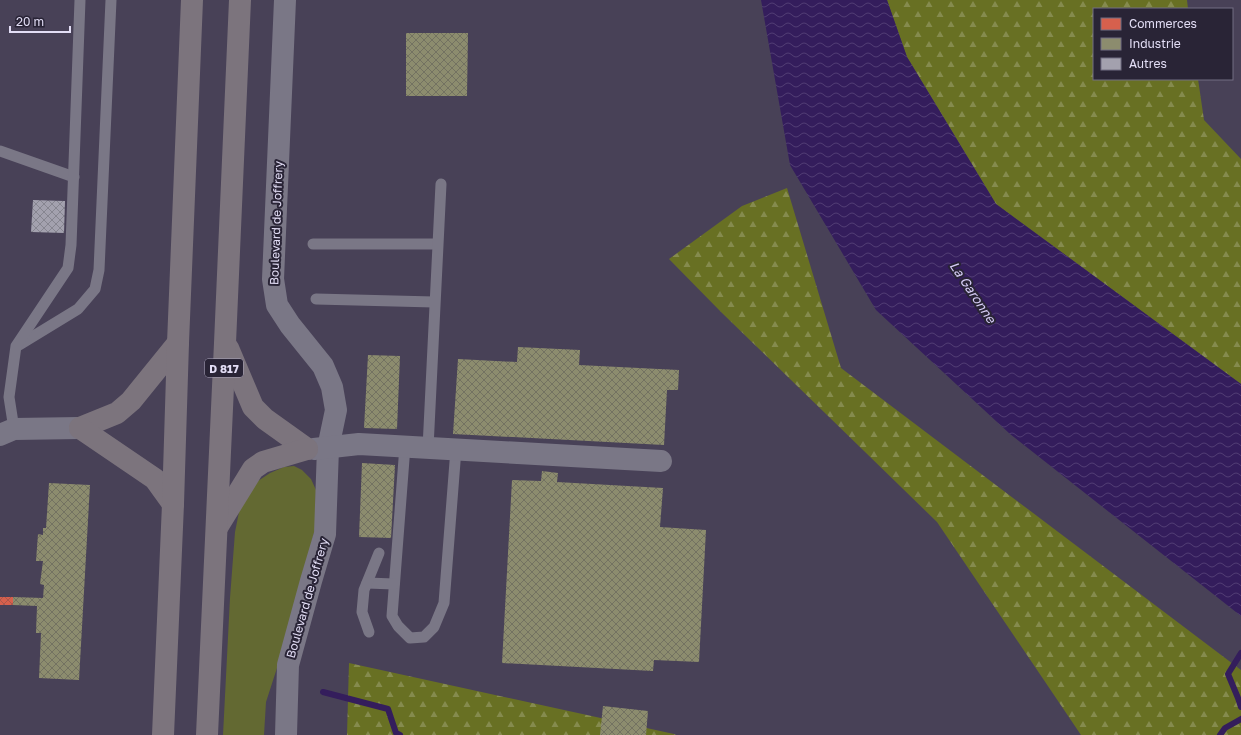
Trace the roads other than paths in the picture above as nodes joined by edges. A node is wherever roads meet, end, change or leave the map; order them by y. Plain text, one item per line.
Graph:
1 (80, 0) edge
2 (111, 0) edge
3 (192, 0) edge
4 (240, 0) edge
5 (286, 0) edge
6 (0, 151) edge
7 (74, 177) junction
8 (441, 184) dead end
9 (314, 244) dead end
10 (438, 244) junction
11 (316, 299) dead end
12 (434, 302) junction
13 (178, 343) junction
14 (226, 343) junction
15 (16, 346) junction
16 (80, 428) junction
17 (7, 432) edge
18 (404, 446) junction
19 (328, 448) junction
20 (428, 448) junction
21 (307, 449) junction
22 (456, 449) junction
23 (661, 461) dead end
24 (174, 504) junction
25 (217, 527) junction
26 (379, 553) dead end
27 (367, 583) junction
28 (394, 584) junction
29 (369, 632) dead end
30 (163, 735) edge
31 (207, 735) edge
32 (286, 735) edge

1 - 7 lane
2 - 15 lane
3 - 13 main road
4 - 14 main road, D 817
5 - 19 street, Boulevard de Joffrery
6 - 7 lane
7 - 15 lane
8 - 10 lane
9 - 10 lane
10 - 12 lane
11 - 12 lane
12 - 20 lane
13 - 16 main road
13 - 24 main road
14 - 21 main road
14 - 25 main road, D 817
15 - 17 lane
16 - 17 street
16 - 24 main road
18 - 19 street
18 - 20 street
18 - 28 lane
19 - 21 street
19 - 32 street, Boulevard de Joffrery
20 - 22 street
21 - 25 main road
22 - 23 street
22 - 28 lane
24 - 30 main road
25 - 31 main road, D 817
26 - 27 lane
27 - 28 lane
27 - 29 lane

